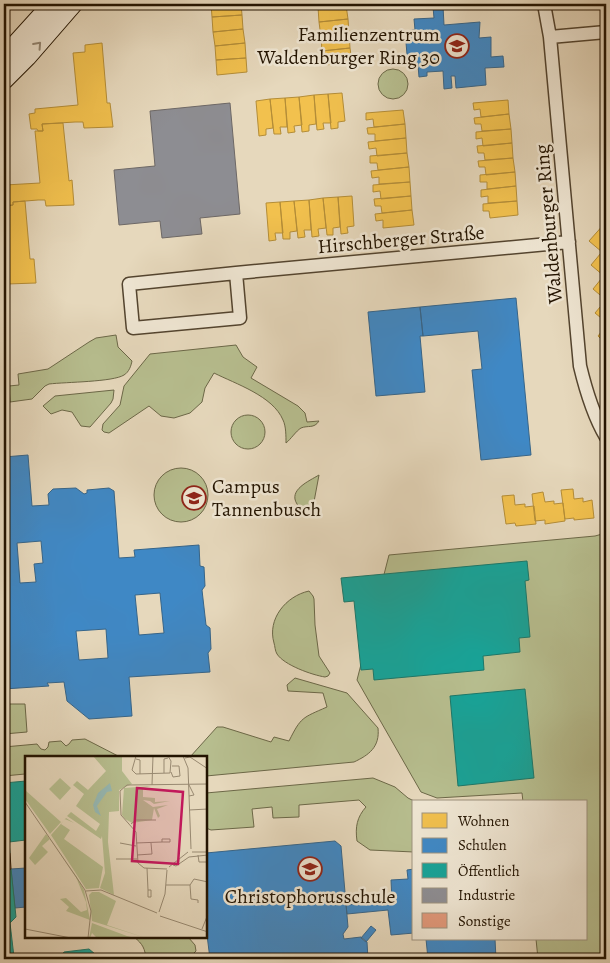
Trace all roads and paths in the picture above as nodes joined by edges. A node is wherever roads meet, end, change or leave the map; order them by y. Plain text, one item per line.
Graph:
1 (52, 4) edge
2 (74, 4) edge
3 (544, 4) edge
4 (606, 32) edge
5 (550, 37) junction
6 (4, 57) edge
7 (4, 80) edge
8 (569, 242) junction
9 (236, 273) junction
10 (606, 437) edge

1 - 6 street
7 -> 2 street
3 - 5 street, Waldenburger Ring
4 - 5 street
5 - 8 street, Waldenburger Ring
8 - 9 street, Hirschberger Straße
8 - 10 street, Waldenburger Ring
9 - 9 street, Hirschberger Straße

